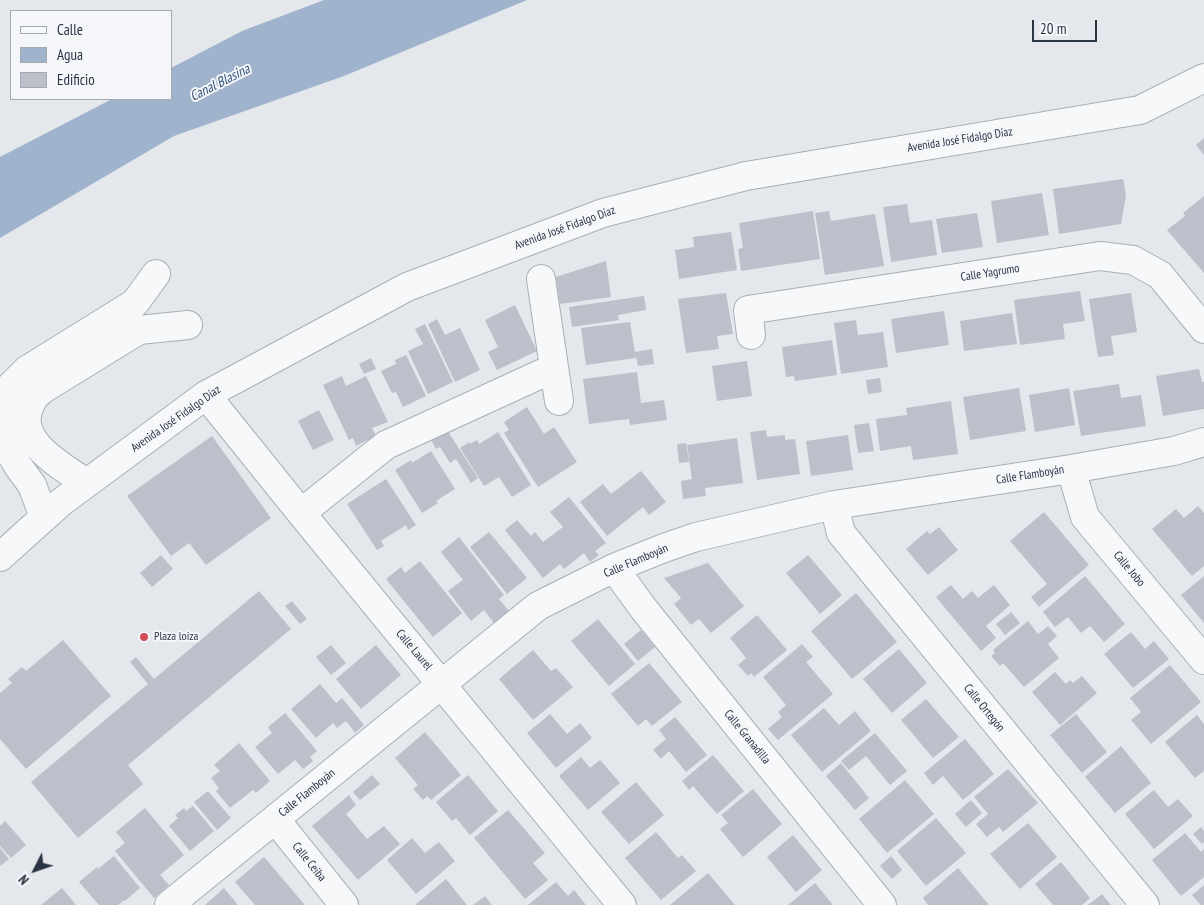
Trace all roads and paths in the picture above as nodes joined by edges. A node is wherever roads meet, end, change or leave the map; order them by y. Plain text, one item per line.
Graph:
1 (1204, 78) edge
2 (156, 274) dead end
3 (541, 279) dead end
4 (750, 322) dead end
5 (188, 325) dead end
6 (1204, 329) edge
7 (554, 368) junction
8 (206, 395) junction
9 (559, 401) dead end
10 (1204, 442) edge
11 (1072, 469) junction
12 (86, 484) junction
13 (834, 505) junction
14 (300, 513) junction
15 (44, 517) junction
16 (0, 557) edge
17 (614, 568) junction
18 (1204, 660) edge
19 (442, 684) junction
20 (275, 819) junction
21 (169, 905) edge
22 (344, 905) edge
23 (622, 905) edge
24 (882, 905) edge
25 (1145, 905) edge

1 - 8 street, Avenida José Fidalgo Díaz
2 - 15 street
3 - 7 street
4 - 6 street, Calle Yagrumo
5 - 12 street
7 - 9 street
7 - 14 street
8 - 12 street, Avenida José Fidalgo Díaz
8 - 14 street, Calle Laurel
10 - 11 street, Calle Flamboyán
11 - 13 street, Calle Flamboyán
11 - 18 street, Calle Jobo
12 - 15 street, Avenida José Fidalgo Díaz
13 - 17 street, Calle Flamboyán
13 - 25 street, Calle Ortegón
14 - 19 street, Calle Laurel
15 - 16 street, Avenida José Fidalgo Díaz
17 - 19 street, Calle Flamboyán
17 - 24 street, Calle Granadilla
19 - 20 street, Calle Flamboyán
19 - 23 street, Calle Laurel
20 - 21 street, Calle Flamboyán
20 - 22 street, Calle Ceiba

